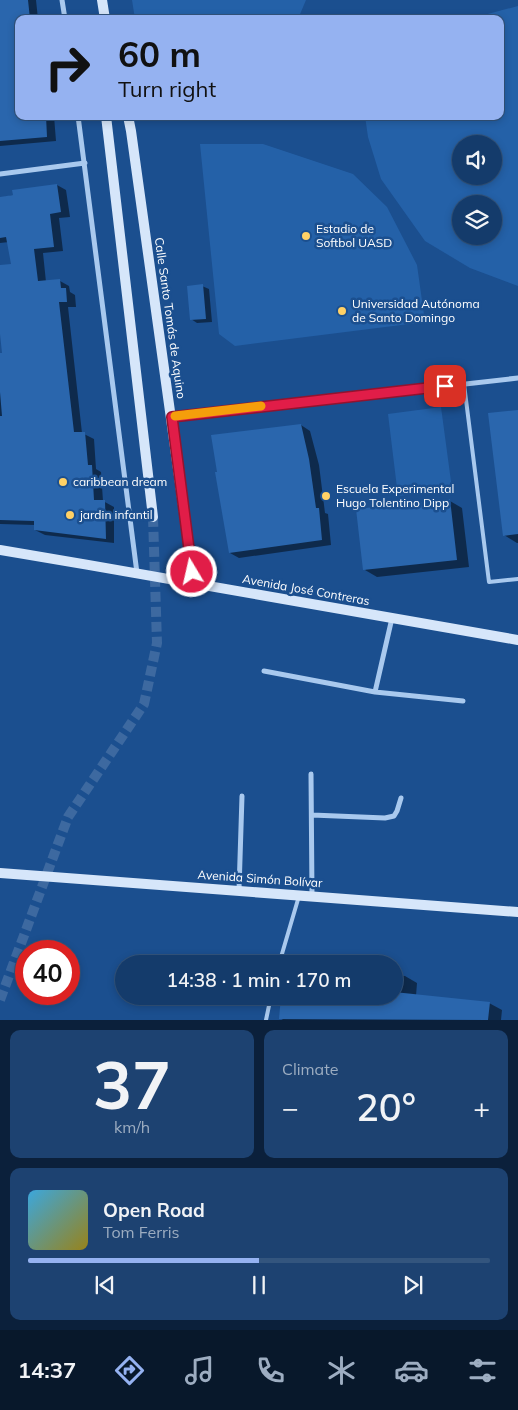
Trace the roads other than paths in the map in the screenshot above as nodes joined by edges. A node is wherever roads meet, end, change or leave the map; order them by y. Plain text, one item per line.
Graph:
1 (62, 0) edge
2 (102, 0) edge
3 (64, 15) edge
4 (104, 15) edge
5 (79, 120) edge
6 (106, 120) edge
7 (129, 120) edge
8 (84, 163) junction
9 (0, 174) edge
10 (518, 378) edge
11 (464, 384) junction
12 (172, 417) junction
13 (153, 517) tunnel mouth
14 (0, 550) edge
15 (137, 573) junction
16 (518, 579) edge
17 (194, 584) junction
18 (392, 617) junction
19 (518, 640) edge
20 (264, 672) dead end
21 (374, 692) junction
22 (463, 701) dead end
23 (311, 774) dead end
24 (242, 796) dead end
25 (401, 798) dead end
26 (312, 815) junction
27 (0, 873) edge
28 (239, 890) junction
29 (299, 894) junction
30 (312, 895) junction
31 (518, 912) edge
32 (282, 955) edge
33 (270, 1005) edge
34 (266, 1020) edge

1 - 3 street
2 - 4 main road
5 - 8 street
6 - 13 main road
7 - 12 main road, Calle Santo Tomás de Aquino
8 - 9 street
8 - 15 street
10 - 11 street
11 - 12 street
11 - 16 lane
12 - 17 main road, Calle Santo Tomás de Aquino
14 - 15 main road, Avenida José Contreras
15 - 17 main road, Avenida José Contreras
17 - 18 main road, Avenida José Contreras
18 - 19 main road, Avenida José Contreras
18 - 21 street
20 - 21 street
21 - 22 street
23 - 26 street
24 - 28 street
25 - 26 street
26 - 30 street
27 - 28 main road, Avenida Simón Bolívar
28 - 29 main road, Avenida Simón Bolívar
29 - 30 main road, Avenida Simón Bolívar
29 - 32 lane
30 - 31 main road, Avenida Simón Bolívar
33 - 34 lane

